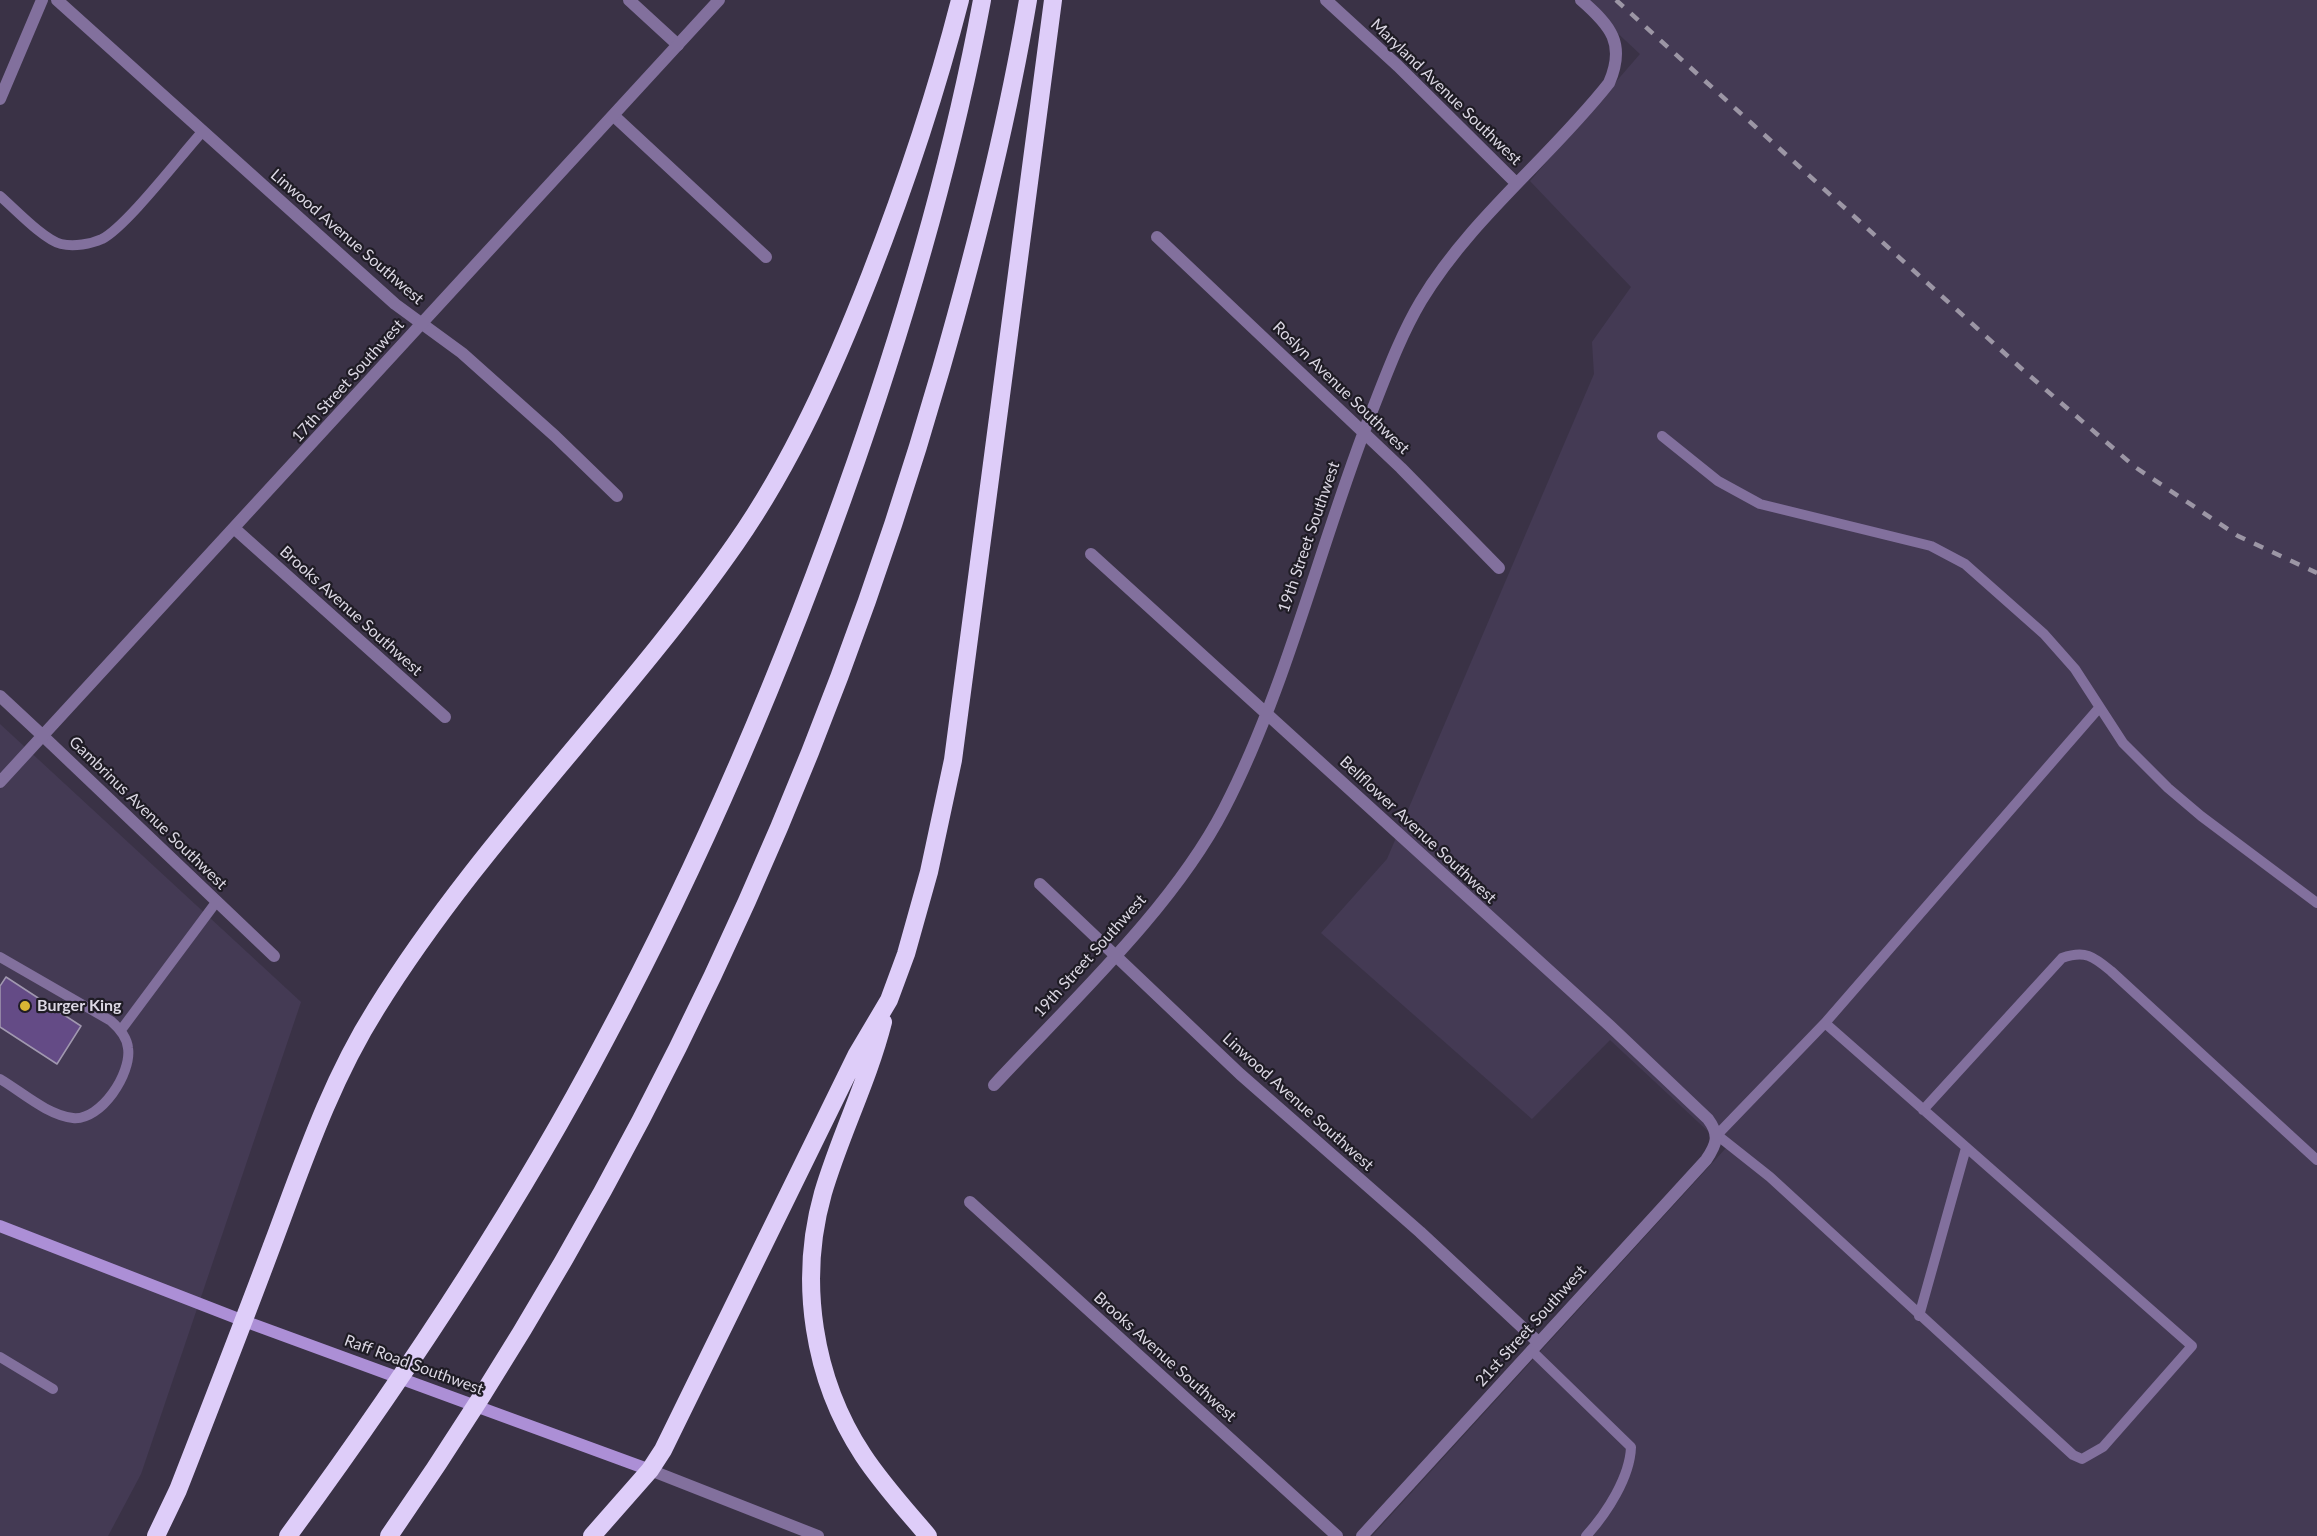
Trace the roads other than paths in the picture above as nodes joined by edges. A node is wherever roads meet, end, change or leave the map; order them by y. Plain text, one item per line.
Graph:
1 (42, 0) edge
2 (57, 0) edge
3 (629, 0) edge
4 (719, 0) edge
5 (960, 0) edge
6 (982, 0) edge
7 (1028, 0) edge
8 (1053, 0) edge
9 (1326, 0) edge
10 (1581, 0) edge
11 (678, 45) junction
12 (0, 99) edge
13 (614, 116) junction
14 (203, 131) junction
15 (1516, 183) junction
16 (0, 196) edge
17 (1157, 237) dead end
18 (766, 257) dead end
19 (422, 324) junction
20 (1364, 433) junction
21 (1662, 436) dead end
22 (616, 496) dead end
23 (235, 529) junction
24 (1091, 554) dead end
25 (1499, 568) dead end
26 (0, 696) edge
27 (2099, 708) junction
28 (1266, 712) junction
29 (445, 717) dead end
30 (43, 736) junction
31 (0, 782) edge
32 (1040, 884) dead end
33 (217, 901) junction
34 (2317, 903) edge
35 (274, 956) dead end
36 (1114, 956) junction
37 (0, 957) edge
38 (889, 1000) junction
39 (1825, 1023) junction
40 (121, 1030) junction
41 (0, 1079) edge
42 (994, 1085) dead end
43 (1923, 1110) junction
44 (1717, 1135) junction
45 (1966, 1148) junction
46 (2317, 1160) edge
47 (970, 1202) dead end
48 (0, 1226) edge
49 (1919, 1316) junction
50 (244, 1321) junction
51 (1535, 1346) junction
52 (0, 1358) edge
53 (53, 1389) dead end
54 (650, 1470) junction
55 (156, 1536) edge
56 (288, 1536) edge
57 (389, 1536) edge
58 (592, 1536) edge
59 (818, 1536) edge
60 (928, 1536) edge
61 (1337, 1536) edge
62 (1362, 1536) edge
63 (1586, 1536) edge

1 - 12 street
2 - 14 street, Linwood Avenue Southwest
3 - 11 street
4 - 11 street, 17th Street Southwest
5 - 50 highway
6 - 56 highway
7 - 57 highway
8 - 38 highway
9 - 15 street, Maryland Avenue Southwest
10 - 15 street, 19th Street Southwest
11 - 13 street, 17th Street Southwest
13 - 18 street
13 - 19 street, 17th Street Southwest
14 - 16 lane
14 - 19 street, Linwood Avenue Southwest
15 - 20 street, 19th Street Southwest
17 - 20 street, Roslyn Avenue Southwest
19 - 22 street, Linwood Avenue Southwest
19 - 23 street, 17th Street Southwest
20 - 25 street, Roslyn Avenue Southwest
20 - 28 street, 19th Street Southwest
21 - 27 lane
23 - 29 street, Brooks Avenue Southwest
23 - 30 street, 17th Street Southwest
24 - 28 street, Bellflower Avenue Southwest
26 - 30 street, Gambrinus Avenue Southwest
27 - 34 lane
27 - 39 lane
28 - 36 street, 19th Street Southwest
28 - 44 street, Bellflower Avenue Southwest
30 - 31 street, 17th Street Southwest
30 - 33 street, Gambrinus Avenue Southwest
32 - 36 street, Linwood Avenue Southwest
33 - 35 street, Gambrinus Avenue Southwest
33 - 40 lane
36 - 42 street, 19th Street Southwest
36 - 51 street, Linwood Avenue Southwest
37 - 40 lane
38 - 54 highway
38 - 60 highway
39 - 43 lane
39 - 44 lane
40 - 41 lane
43 - 45 lane
43 - 46 lane
44 - 49 lane
44 - 51 street, 21st Street Southwest
45 - 49 lane
45 - 49 lane
47 - 61 street, Brooks Avenue Southwest
48 - 50 main road, Raff Road Southwest
50 - 54 main road, Raff Road Southwest
50 - 55 highway
51 - 62 street, 21st Street Southwest
51 - 63 lane
52 - 53 lane
54 - 58 highway
54 - 59 street, Raff Road Southwest

